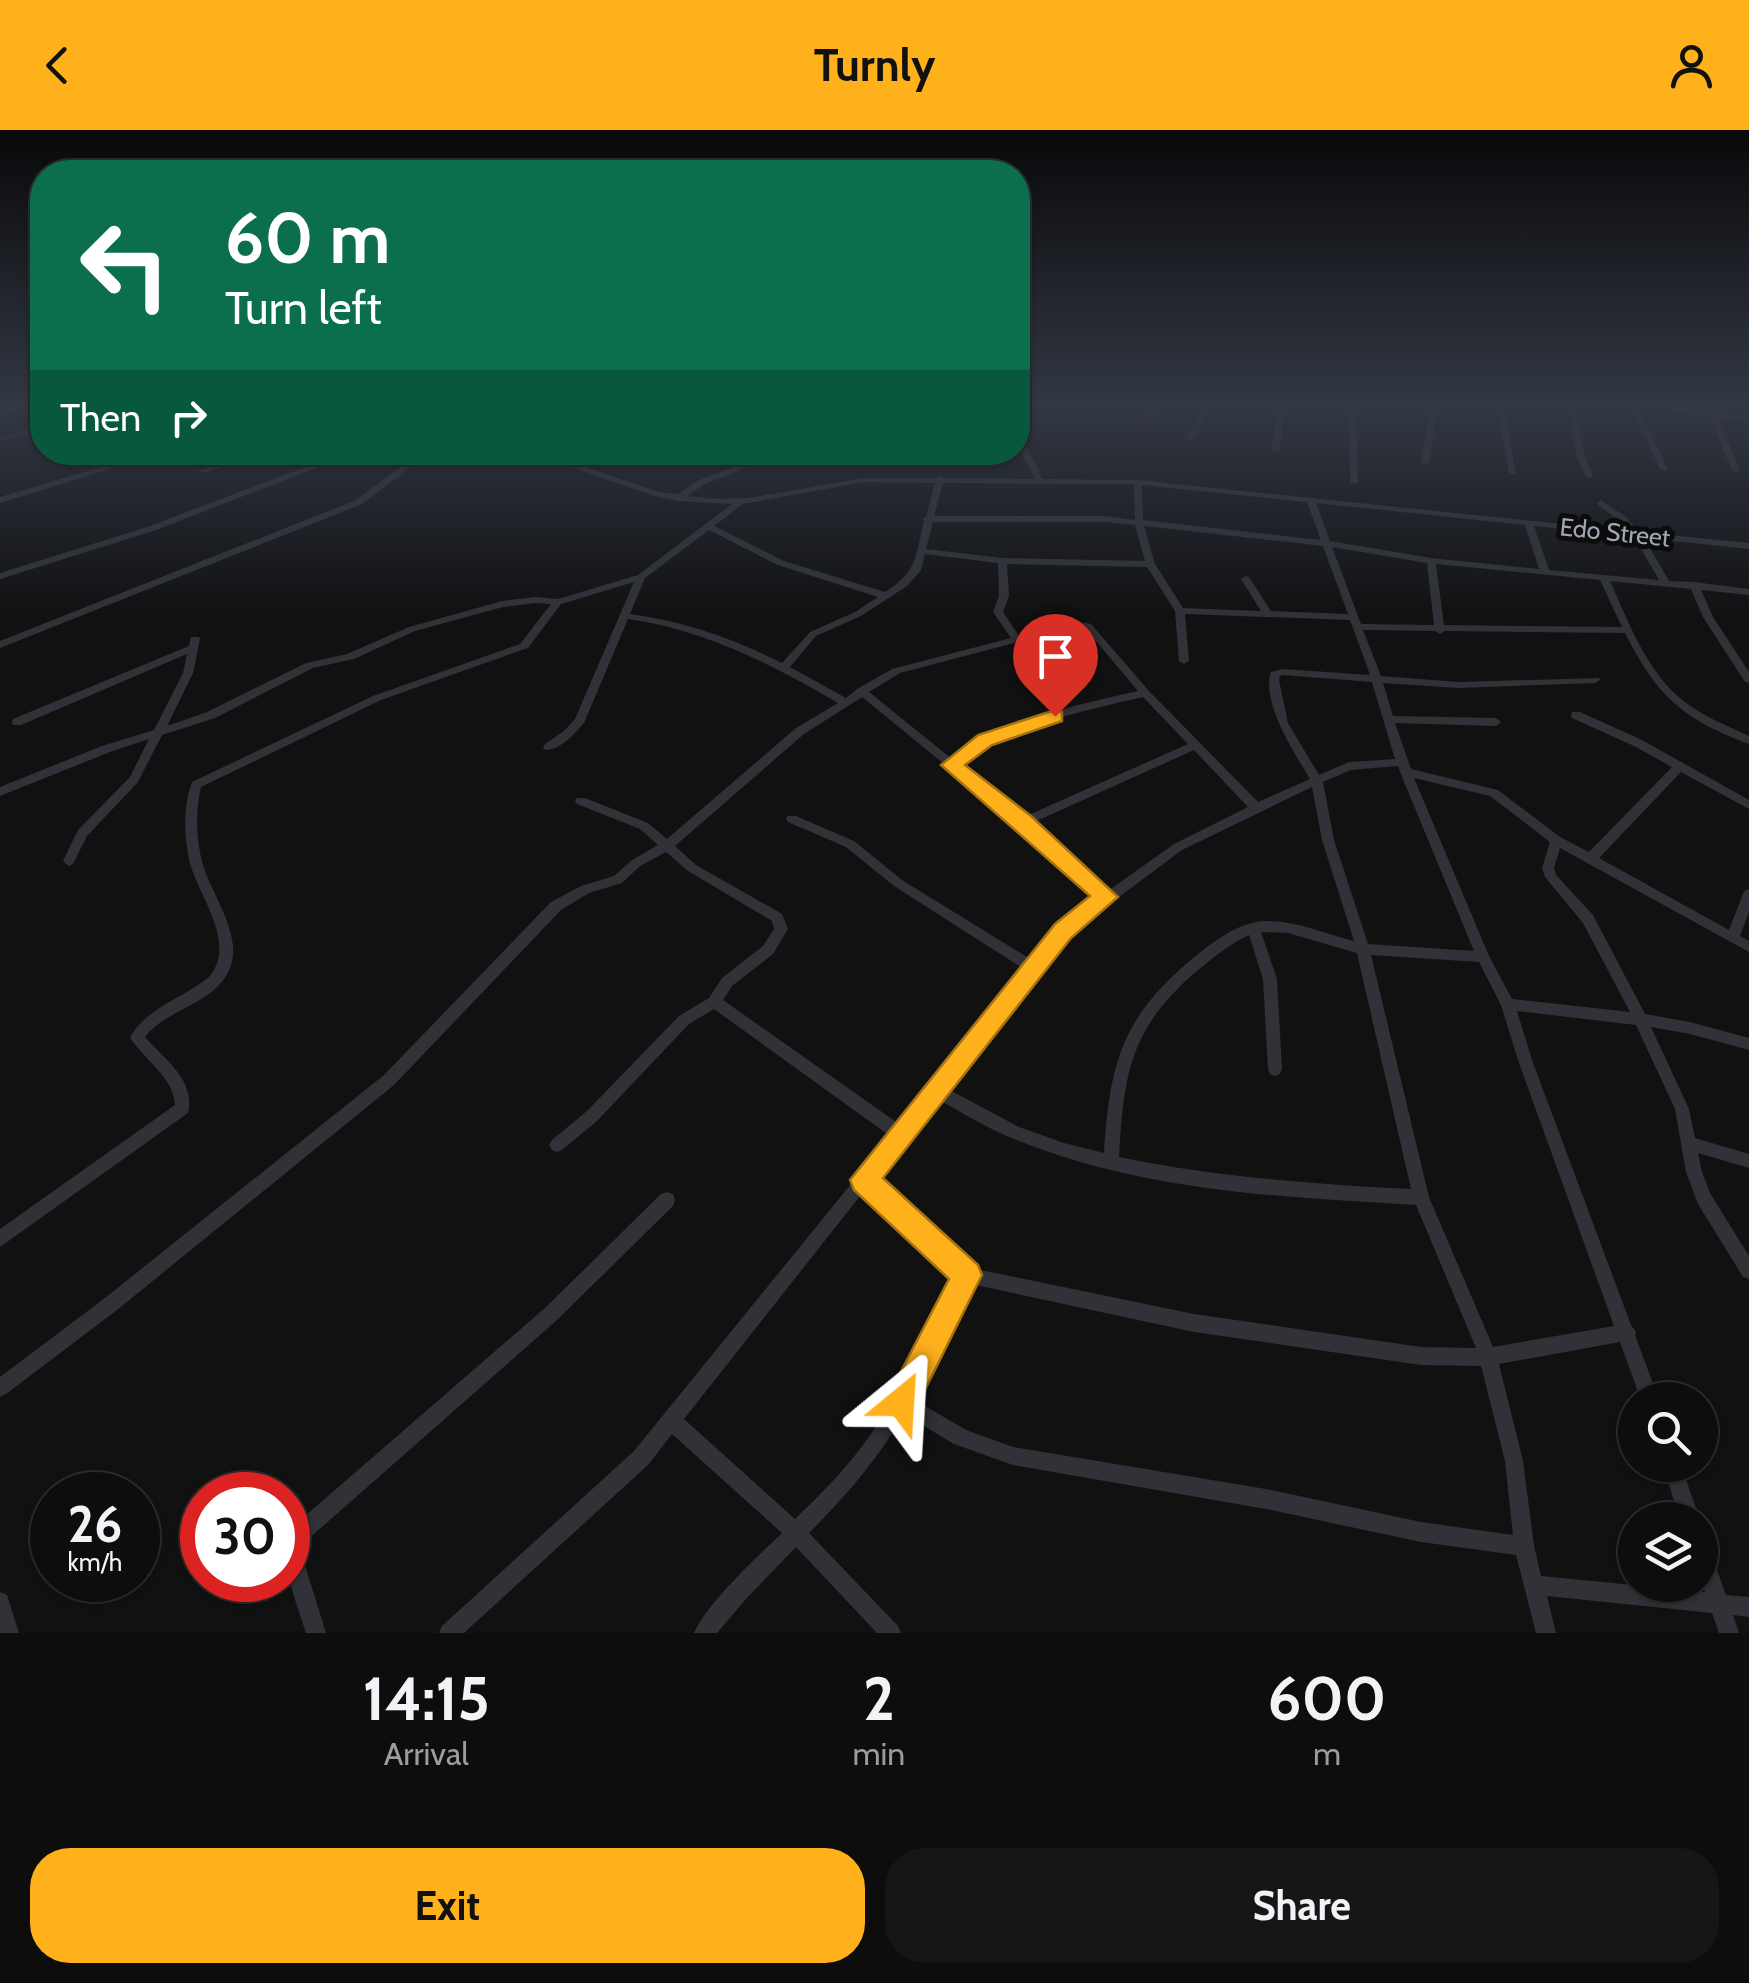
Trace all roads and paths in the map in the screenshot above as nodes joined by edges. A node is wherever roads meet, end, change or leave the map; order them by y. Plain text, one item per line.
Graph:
1 (87, 474) edge
2 (295, 474) edge
3 (397, 474) edge
4 (602, 474) edge
5 (723, 474) edge
6 (1037, 474) edge
7 (1354, 474) edge
8 (940, 478) junction
9 (1039, 478) junction
10 (1138, 482) junction
11 (1354, 482) dead end
12 (678, 498) junction
13 (1310, 499) junction
14 (0, 500) edge
15 (740, 502) junction
16 (1601, 503) dead end
17 (927, 518) junction
18 (1139, 523) junction
19 (1529, 524) junction
20 (708, 526) junction
21 (1640, 535) junction
22 (1324, 542) junction
23 (1749, 546) edge
24 (922, 551) junction
25 (1002, 561) junction
26 (1430, 561) junction
27 (1150, 564) junction
28 (1545, 572) junction
29 (0, 576) edge
30 (641, 577) junction
31 (1603, 577) junction
32 (1246, 579) dead end
33 (1665, 583) junction
34 (1694, 585) junction
35 (1749, 592) edge
36 (886, 596) junction
37 (558, 602) junction
38 (1180, 611) junction
39 (1268, 614) junction
40 (626, 616) junction
41 (1355, 622) junction
42 (1628, 630) junction
43 (1440, 631) junction
44 (1017, 640) junction
45 (0, 645) edge
46 (1184, 662) dead end
47 (784, 667) junction
48 (1377, 680) junction
49 (1595, 680) dead end
50 (1749, 680) edge
51 (861, 691) junction
52 (1145, 693) junction
53 (845, 702) junction
54 (1576, 715) dead end
55 (1389, 719) junction
56 (18, 722) dead end
57 (1496, 722) dead end
58 (158, 736) junction
59 (1749, 740) edge
60 (1195, 744) junction
61 (548, 747) dead end
62 (951, 765) junction
63 (1680, 766) junction
64 (1404, 767) junction
65 (1316, 781) junction
66 (0, 792) edge
67 (580, 801) dead end
68 (1749, 805) edge
69 (1256, 808) junction
70 (792, 819) dead end
71 (1024, 822) junction
72 (1556, 840) junction
73 (669, 845) junction
74 (1590, 859) junction
75 (69, 861) dead end
76 (1749, 894) edge
77 (1106, 897) junction
78 (1254, 927) junction
79 (1733, 938) junction
80 (1363, 948) junction
81 (1749, 948) edge
82 (1483, 957) junction
83 (1032, 967) junction
84 (714, 1002) junction
85 (1508, 1004) junction
86 (1640, 1018) junction
87 (1749, 1044) edge
88 (1276, 1069) dead end
89 (936, 1090) junction
90 (900, 1134) junction
91 (1689, 1143) junction
92 (557, 1145) dead end
93 (1749, 1161) edge
94 (1111, 1164) junction
95 (864, 1180) junction
96 (1421, 1197) junction
97 (667, 1200) dead end
98 (0, 1239) edge
99 (1749, 1271) edge
100 (967, 1275) junction
101 (1628, 1332) junction
102 (1488, 1357) junction
103 (1644, 1382) edge
104 (0, 1388) edge
105 (901, 1402) junction
106 (672, 1421) junction
107 (796, 1534) junction
108 (1524, 1546) junction
109 (1534, 1584) junction
110 (0, 1602) edge
111 (1718, 1602) edge
112 (1719, 1606) junction
113 (1749, 1607) edge
114 (9, 1633) edge
115 (316, 1633) edge
116 (449, 1633) edge
117 (704, 1633) edge
118 (890, 1633) edge
119 (1546, 1633) edge
120 (1729, 1633) edge

1 - 14 street
2 - 29 street
3 - 45 street
4 - 12 street, Edo Street
5 - 12 street
6 - 9 street
7 - 11 street
8 - 9 street, Edo Street
8 - 15 street, Edo Street
8 - 17 street
9 - 10 street, Edo Street
10 - 13 street, Edo Street
10 - 18 street
12 - 15 street, Edo Street
13 - 19 street, Edo Street
13 - 22 street
15 - 20 street
16 - 21 street
17 - 18 street
17 - 24 street
18 - 22 street
18 - 27 street
19 - 21 street, Edo Street
19 - 28 street
20 - 30 street
20 - 36 street
21 - 23 street, Edo Street
21 - 33 street
22 - 26 street
22 - 41 street
24 - 25 street
24 - 36 street
25 - 27 street
25 - 44 street
26 - 28 street
26 - 43 street
27 - 38 street
28 - 31 street
30 - 37 street
30 - 40 street
31 - 33 street
31 - 42 street
32 - 39 street
33 - 34 street
34 - 35 street
34 - 50 street
36 - 47 street
37 - 58 street
37 - 98 street
38 - 39 street
38 - 46 street
39 - 41 street
40 - 47 street
40 - 61 street
41 - 43 street
41 - 48 street
42 - 43 street
42 - 59 street
44 - 51 street
44 - 52 street
47 - 53 street
48 - 49 street
48 - 55 street
48 - 65 street
51 - 53 street
51 - 62 street
52 - 60 street
52 - 62 street
53 - 73 street
54 - 63 street
55 - 57 street
55 - 64 street
56 - 58 street
58 - 66 street
58 - 75 street
60 - 69 street
60 - 71 street
62 - 71 street
63 - 68 street
63 - 74 street
64 - 65 street
64 - 72 street
64 - 82 street
65 - 69 street
65 - 80 street
67 - 73 street
69 - 77 street
70 - 83 street
71 - 77 street
72 - 74 street
72 - 86 street
73 - 84 street
73 - 104 street
74 - 79 street
76 - 79 street
77 - 83 street
78 - 80 street
78 - 88 street
78 - 94 street
79 - 81 street
80 - 82 street
80 - 96 street
82 - 85 street
83 - 89 street
84 - 90 street
84 - 92 street
85 - 86 street
85 - 101 street
86 - 87 street
86 - 91 street
89 - 90 street
89 - 94 street
90 - 95 street
91 - 93 street
91 - 99 street
94 - 96 street
95 - 100 street
95 - 106 street
96 - 102 street
97 - 115 street
100 - 102 street
100 - 105 street
101 - 102 street
101 - 103 street
102 - 108 street
105 - 107 street
105 - 108 street
106 - 107 street
106 - 116 street
107 - 117 street
107 - 118 street
108 - 109 street
109 - 112 street
109 - 119 street
110 - 114 street
111 - 112 street
112 - 113 street
112 - 120 street

